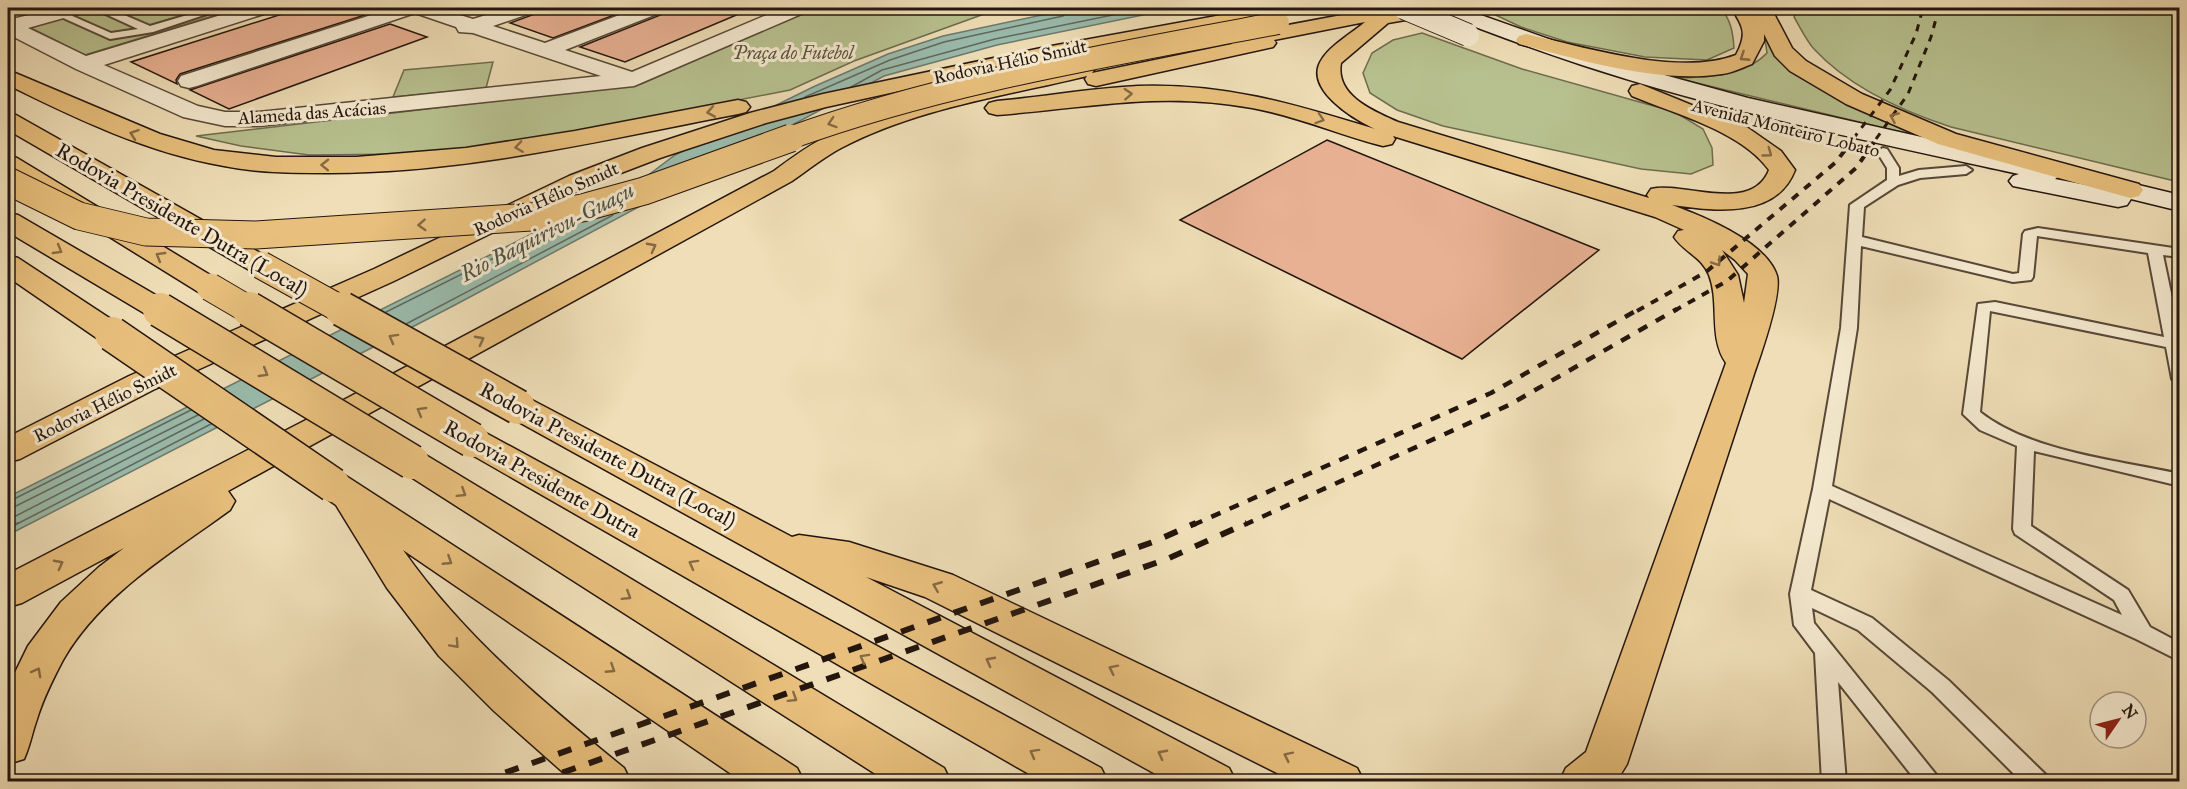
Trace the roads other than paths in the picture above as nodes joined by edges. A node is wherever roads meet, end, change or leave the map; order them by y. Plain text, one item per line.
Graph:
1 (106, 8) edge
2 (220, 8) edge
3 (262, 8) edge
4 (419, 8) edge
5 (526, 8) edge
6 (655, 8) edge
7 (799, 8) edge
8 (1343, 8) edge
9 (1406, 8) edge
10 (1440, 8) edge
11 (1444, 8) edge
12 (1741, 8) edge
13 (1761, 8) edge
14 (393, 9) edge
15 (68, 13) edge
16 (1377, 13) edge
17 (1294, 16) edge
18 (9, 26) edge
19 (474, 26) junction
20 (149, 30) junction
21 (1526, 40) junction
22 (545, 50) junction
23 (1055, 52) junction
24 (84, 64) junction
25 (8, 77) edge
26 (634, 79) junction
27 (189, 81) dead end
28 (1640, 91) junction
29 (965, 110) junction
30 (8, 120) edge
31 (1471, 152) junction
32 (1883, 152) junction
33 (8, 163) edge
34 (1966, 170) junction
35 (783, 176) junction
36 (8, 181) edge
37 (1893, 182) junction
38 (2130, 190) junction
39 (2180, 202) edge
40 (2180, 209) edge
41 (8, 221) edge
42 (1854, 240) junction
43 (2155, 249) junction
44 (2180, 253) edge
45 (8, 264) edge
46 (2174, 344) junction
47 (1743, 363) junction
48 (2180, 379) edge
49 (141, 383) junction
50 (318, 428) junction
51 (8, 436) edge
52 (2026, 444) junction
53 (8, 451) edge
54 (2180, 480) edge
55 (1822, 489) junction
56 (340, 490) junction
57 (777, 546) junction
58 (8, 592) edge
59 (1800, 594) junction
60 (2143, 633) junction
61 (1825, 651) junction
62 (2180, 653) edge
63 (8, 745) edge
64 (1598, 776) edge
65 (608, 782) edge
66 (781, 782) edge
67 (928, 782) edge
68 (1085, 782) edge
69 (1213, 782) edge
70 (1341, 782) edge
71 (1834, 782) edge
72 (1931, 782) edge
73 (2038, 782) edge

1 - 15 lane
1 - 20 lane
2 - 20 lane
3 - 24 street
4 - 19 street
5 - 19 street
6 - 22 street
7 - 26 street, Alameda das Acácias
8 - 17 highway
9 - 28 street, Avenida Monteiro Lobato, bridge
9 - 35 highway, Rodovia Hélio Smidt
10 - 16 highway, Rodovia Hélio Smidt
11 - 21 street, Avenida Monteiro Lobato
12 -> 21 highway
38 -> 13 highway
14 - 19 street
14 - 27 street
15 - 18 street
15 - 20 lane
16 - 17 highway
16 - 29 highway, Rodovia Hélio Smidt
16 - 31 highway
17 - 23 highway, Rodovia Hélio Smidt
17 -> 36 highway, bridge
18 - 24 street, Alameda das Acácias
19 - 22 street
21 - 38 street, Avenida Monteiro Lobato
22 - 26 street
23 -> 25 highway
23 - 49 highway, Rodovia Hélio Smidt
24 - 26 street, Alameda das Acácias
28 -> 31 highway
28 - 32 street, Avenida Monteiro Lobato
29 - 35 highway, Rodovia Hélio Smidt
29 -> 47 highway
57 -> 30 highway, Rodovia Presidente Dutra (Local), bridge
31 - 47 highway
32 - 34 street, Avenida Monteiro Lobato
32 - 37 lane
68 -> 33 highway, Rodovia Presidente Dutra, bridge
34 - 37 lane
34 - 40 street, Avenida Monteiro Lobato
50 -> 35 highway, Rodovia Hélio Smidt
37 - 42 lane
38 - 39 street, Avenida Monteiro Lobato
41 -> 67 highway, bridge
42 - 43 lane
42 - 55 lane
43 - 44 lane
43 - 46 lane
45 - 56 highway, bridge
46 - 48 lane
46 - 52 lane
47 - 64 highway
49 - 51 highway
49 - 53 highway, Rodovia Hélio Smidt
58 -> 50 highway, Rodovia Hélio Smidt
63 -> 50 highway
52 - 54 lane
52 - 60 lane
55 - 59 lane
55 - 60 lane
56 -> 65 highway
56 -> 66 highway
69 -> 57 highway, Rodovia Presidente Dutra (Local)
70 -> 57 highway
59 - 61 lane
59 - 73 lane
60 - 62 lane
61 - 71 lane
61 - 72 lane

